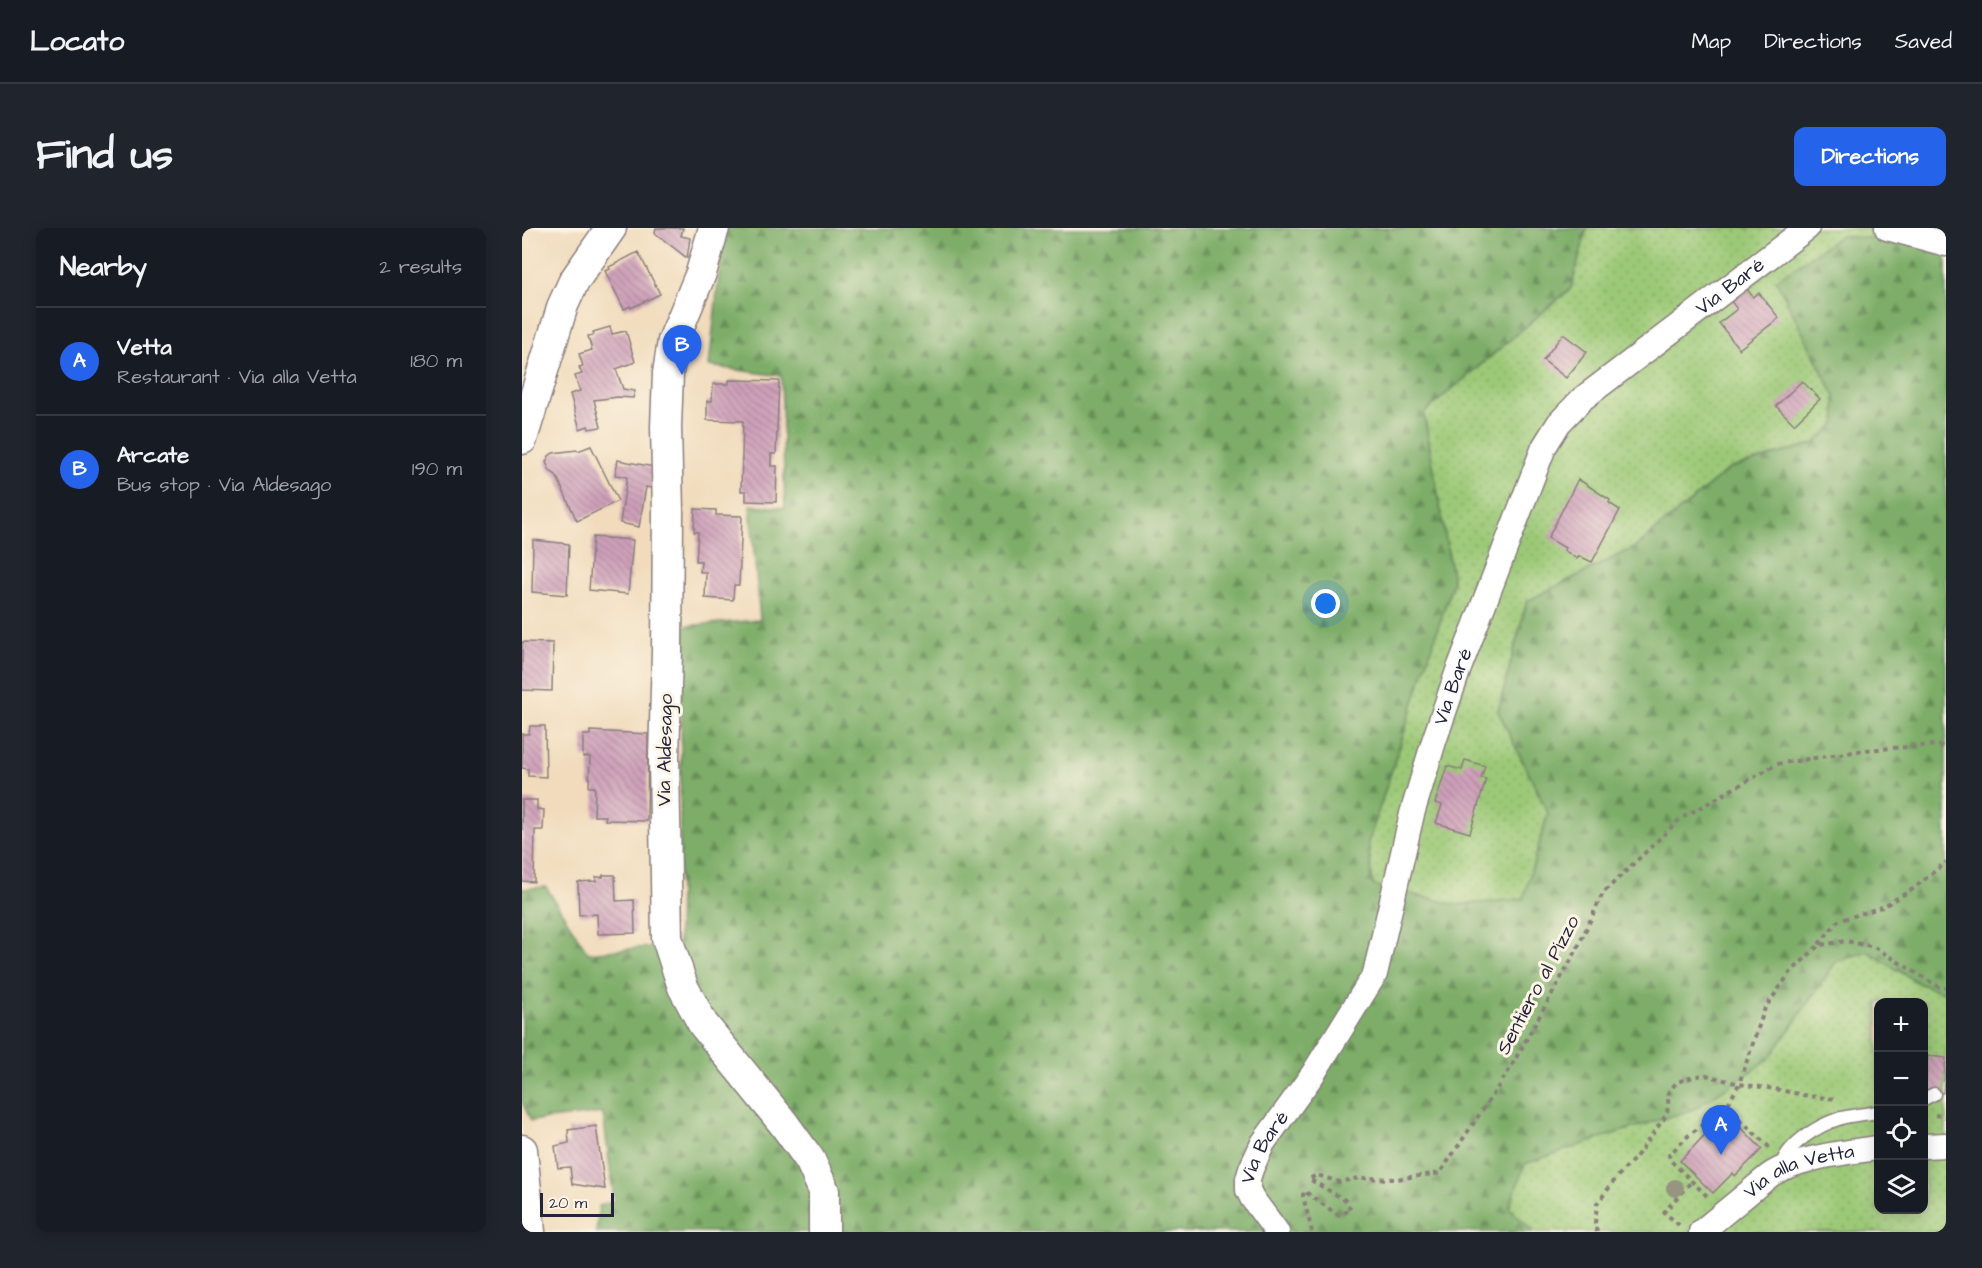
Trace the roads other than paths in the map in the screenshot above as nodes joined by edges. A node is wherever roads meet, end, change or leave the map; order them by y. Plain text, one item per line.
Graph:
1 (611, 228) edge
2 (714, 228) edge
3 (1807, 228) edge
4 (1887, 228) edge
5 (1946, 244) edge
6 (522, 439) edge
7 (1874, 1113) edge
8 (1946, 1145) edge
9 (1928, 1146) edge
10 (1874, 1149) edge
11 (522, 1150) edge
12 (1775, 1158) junction
13 (530, 1232) edge
14 (824, 1232) edge
15 (1277, 1232) edge
16 (1701, 1232) edge

1 - 6 street
2 - 14 street, Via Aldesago
3 - 15 street, Via Baré
4 - 5 street
7 - 12 lane
8 - 9 street
10 - 12 street, Via alla Vetta
11 - 13 street
12 - 16 street, Via alla Vetta

